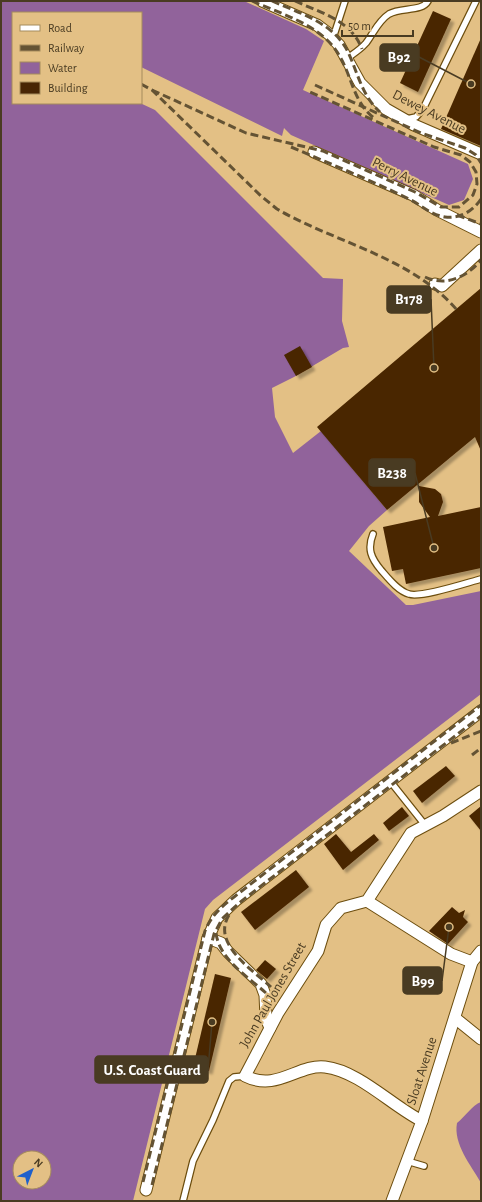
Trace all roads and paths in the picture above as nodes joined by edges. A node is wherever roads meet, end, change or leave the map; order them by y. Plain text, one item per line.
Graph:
1 (262, 1) edge
2 (345, 1) edge
3 (428, 1) edge
4 (476, 1) edge
5 (333, 38) junction
6 (346, 59) junction
7 (403, 118) junction
8 (314, 152) dead end
9 (481, 154) edge
10 (481, 232) edge
11 (481, 250) edge
12 (435, 284) dead end
13 (373, 534) dead end
14 (481, 579) edge
15 (481, 711) edge
16 (390, 781) junction
17 (481, 791) edge
18 (425, 825) junction
19 (367, 901) junction
20 (208, 938) junction
21 (481, 951) edge
22 (472, 962) junction
23 (456, 1018) junction
24 (270, 1028) junction
25 (481, 1040) edge
26 (245, 1076) junction
27 (422, 1121) junction
28 (407, 1162) junction
29 (424, 1166) dead end
30 (146, 1190) dead end
31 (183, 1201) edge
32 (392, 1201) edge

1 - 5 street, Dewey Avenue
2 - 5 lane
3 - 6 lane
4 - 7 lane
5 - 6 street, Dewey Avenue
6 - 7 street, Dewey Avenue
7 - 9 street, Dewey Avenue
8 - 10 street, Perry Avenue
11 - 12 street
13 - 14 lane
15 - 16 street
16 - 18 lane
16 - 20 street
17 - 18 street
18 - 19 street
19 - 22 street
19 - 24 street, John Paul Jones Street
20 - 24 street
20 - 30 street
21 - 22 street, Sloat Avenue
22 - 23 street, Sloat Avenue
23 - 25 street
23 - 27 street, Sloat Avenue
24 - 26 street, John Paul Jones Street
26 - 27 street
26 - 31 lane
27 - 28 street, Sloat Avenue
28 - 29 lane
28 - 32 street, Sloat Avenue

